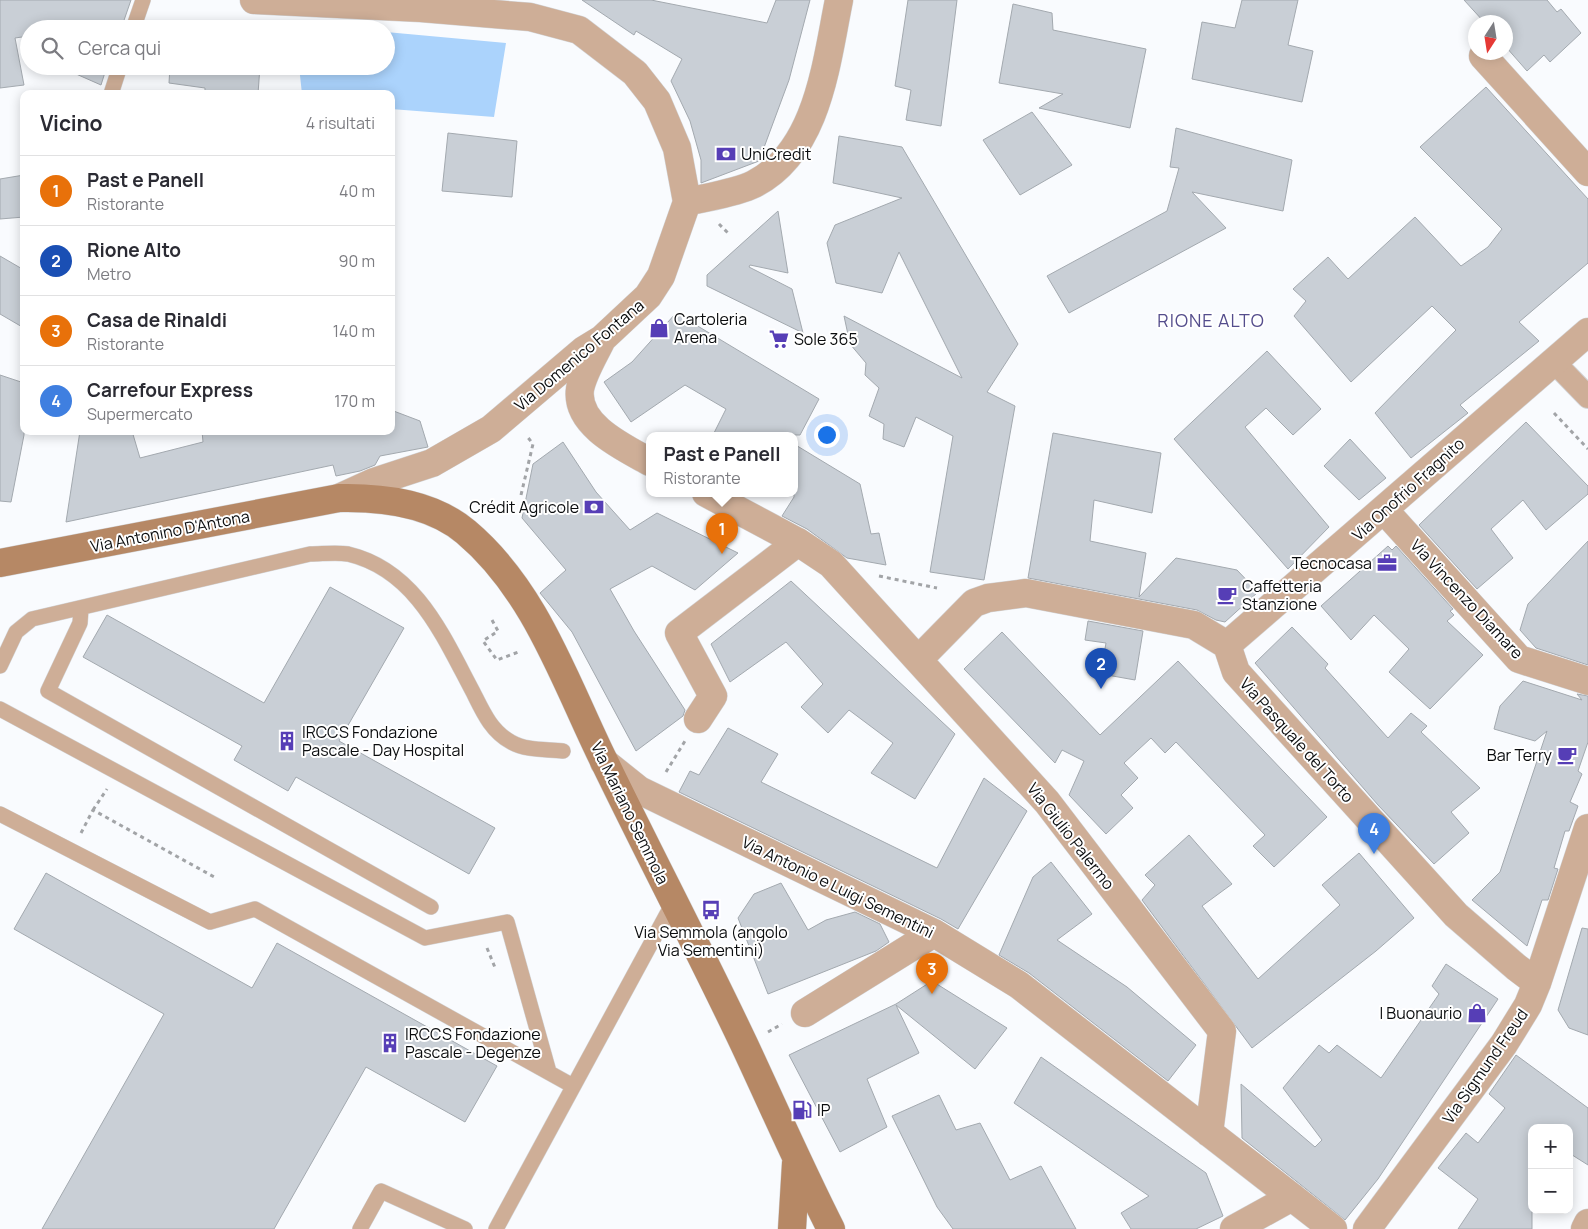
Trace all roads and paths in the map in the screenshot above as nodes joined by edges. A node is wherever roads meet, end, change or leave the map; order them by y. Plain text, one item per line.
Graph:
1 (142, 0) edge
2 (254, 0) edge
3 (839, 0) edge
4 (136, 20) edge
5 (1487, 60) edge
6 (117, 75) edge
7 (112, 90) edge
8 (1588, 172) edge
9 (687, 202) junction
10 (716, 218) dead end
11 (729, 234) dead end
12 (1588, 332) edge
13 (602, 340) junction
14 (1555, 363) junction
15 (1588, 397) edge
16 (1554, 413) dead end
17 (521, 429) dead end
18 (1588, 449) edge
19 (646, 460) edge
20 (521, 495) dead end
21 (714, 497) edge
22 (339, 498) junction
23 (1385, 511) junction
24 (798, 542) junction
25 (0, 563) edge
26 (871, 574) dead end
27 (937, 588) dead end
28 (81, 609) junction
29 (492, 620) dead end
30 (1228, 645) junction
31 (524, 658) dead end
32 (918, 660) junction
33 (0, 666) edge
34 (1588, 681) edge
35 (0, 709) edge
36 (698, 719) joint
37 (563, 751) dead end
38 (604, 762) junction
39 (666, 773) dead end
40 (0, 814) edge
41 (1588, 828) edge
42 (72, 851) junction
43 (216, 878) dead end
44 (674, 902) junction
45 (431, 907) dead end
46 (934, 933) junction
47 (1537, 983) junction
48 (805, 1013) joint
49 (744, 1044) junction
50 (549, 1072) junction
51 (573, 1086) junction
52 (1209, 1133) junction
53 (796, 1159) junction
54 (1292, 1197) junction
55 (1588, 1223) edge
56 (360, 1229) edge
57 (465, 1229) edge
58 (496, 1229) edge
59 (792, 1229) edge
60 (831, 1229) edge
61 (1234, 1229) edge
62 (1333, 1229) edge
63 (1367, 1229) edge
64 (1585, 1229) edge

1 - 4 lane
2 - 9 street
3 - 9 street
5 - 8 street
6 - 7 lane
9 - 13 street, Via Domenico Fontana
10 - 11 path
12 - 14 street, Via Onofrio Fragnito
13 - 19 street
13 - 22 street, Via Domenico Fontana
14 - 15 street
14 - 23 street, Via Onofrio Fragnito
16 - 18 path
17 - 20 path
21 - 24 street, Via Giulio Palermo
22 - 25 main road, Via Antonino D'Antona
22 - 38 main road, Via Mariano Semmola
23 - 30 street, Via Onofrio Fragnito
23 - 34 street, Via Vincenzo Diamare
24 - 32 street, Via Giulio Palermo
24 - 36 street
26 - 27 path
28 - 33 lane
28 - 37 lane
28 - 45 lane
29 - 31 path
30 - 32 street
30 - 47 street, Via Pasquale del Torto
32 - 52 street, Via Giulio Palermo
35 - 50 lane
36 - 39 path
38 - 44 main road, Via Mariano Semmola
38 - 46 street, Via Antonio e Luigi Sementini
40 - 42 lane
41 - 47 street, Via Sigmund Freud
42 - 43 path
42 - 50 lane
44 - 49 main road, Via Mariano Semmola
44 - 51 lane
46 - 48 street
46 - 52 street, Via Antonio e Luigi Sementini
47 - 63 street, Via Sigmund Freud
48 - 49 path
49 - 53 main road, Via Mariano Semmola
50 - 51 lane
51 - 58 lane
52 - 54 street
53 - 59 main road
53 - 60 main road, Via Mariano Semmola
54 - 61 street
54 - 62 street
55 - 64 street
56 - 57 lane

